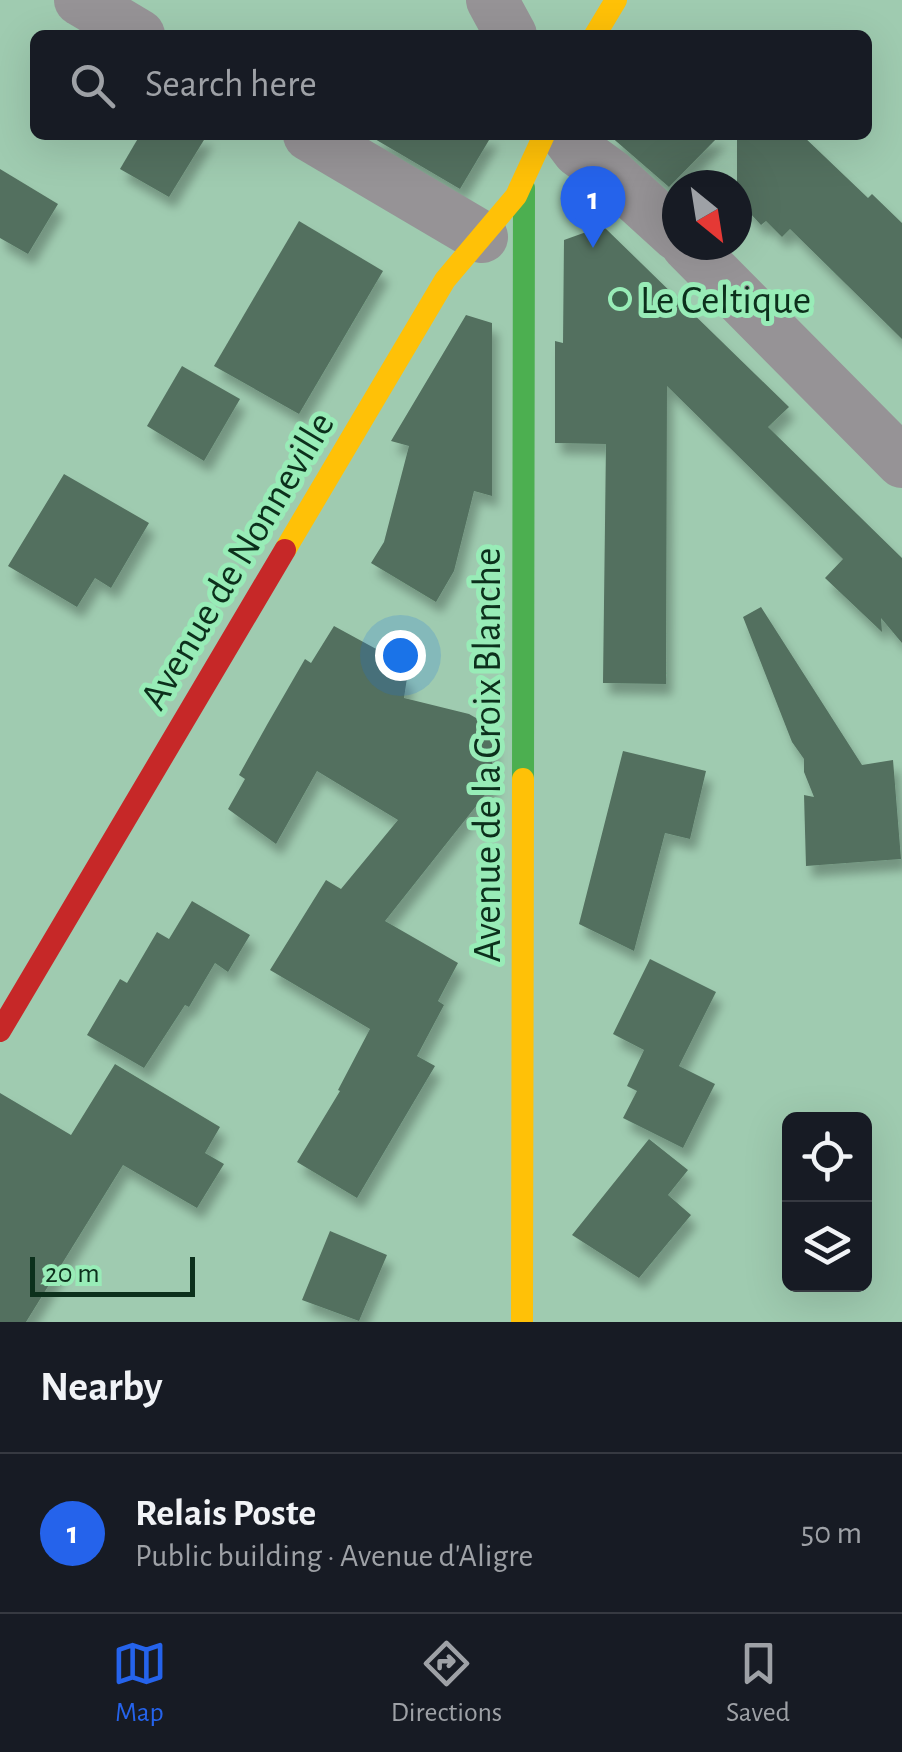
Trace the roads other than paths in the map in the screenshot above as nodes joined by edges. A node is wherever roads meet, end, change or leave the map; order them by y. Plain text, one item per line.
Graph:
1 (80, 0) edge
2 (492, 0) edge
3 (616, 0) edge
4 (131, 30) edge
5 (508, 30) edge
6 (598, 30) edge
7 (317, 140) edge
8 (542, 140) edge
9 (571, 140) edge
10 (524, 188) junction
11 (662, 221) edge
12 (482, 237) junction
13 (702, 260) edge
14 (902, 462) edge
15 (0, 1031) edge
16 (522, 1322) edge

1 - 4 street
2 - 5 street
3 - 6 street
7 - 12 street
8 - 10 street, Avenue de Nonneville
9 - 11 street
10 - 12 street, Avenue de Nonneville
10 - 16 street, Avenue de la Croix Blanche
12 - 15 street, Avenue de Nonneville
13 - 14 street

